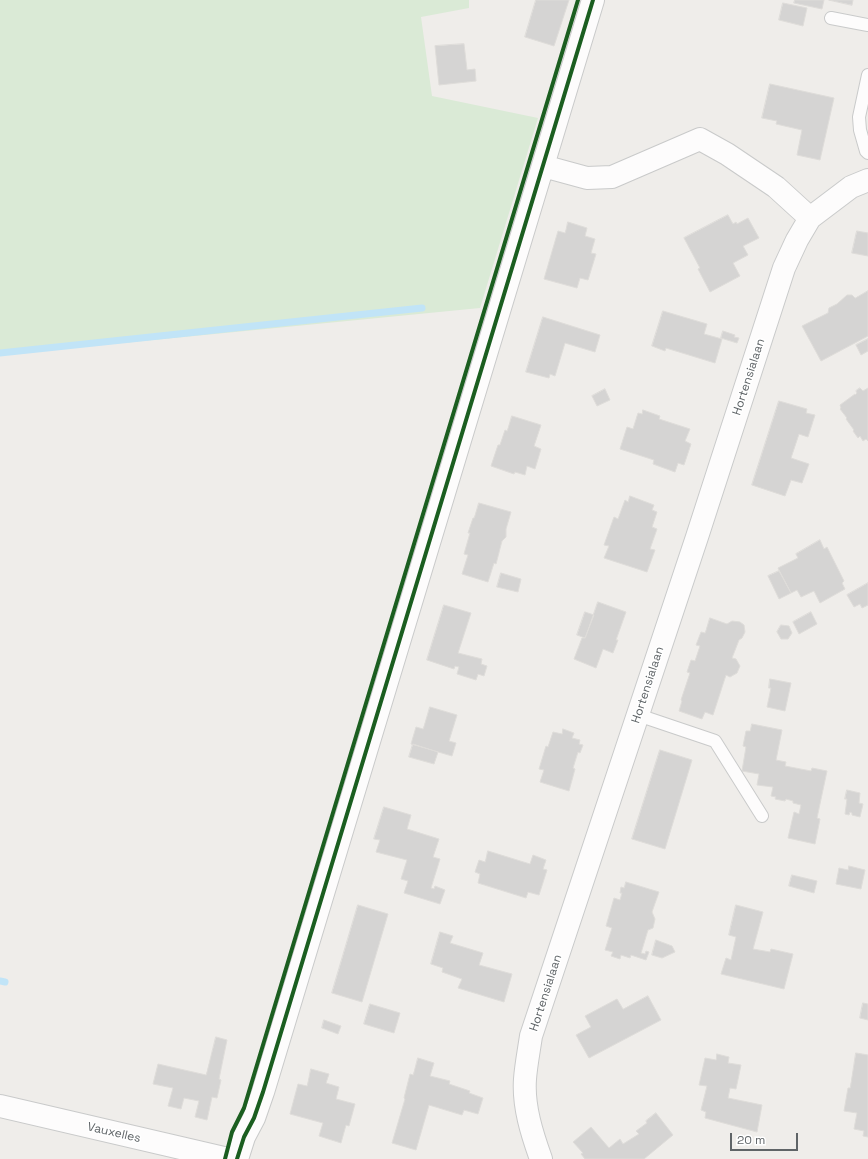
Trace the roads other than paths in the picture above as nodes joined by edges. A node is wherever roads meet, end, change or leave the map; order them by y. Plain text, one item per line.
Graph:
1 (593, 0) edge
2 (831, 18) dead end
3 (868, 25) edge
4 (868, 75) edge
5 (868, 153) edge
6 (543, 166) junction
7 (868, 180) edge
8 (810, 218) junction
9 (638, 715) junction
10 (762, 816) dead end
11 (0, 1106) edge
12 (228, 1159) edge
13 (237, 1159) edge
14 (541, 1159) edge

1 - 6 street
2 - 3 lane
4 - 5 lane
6 - 8 street
6 - 13 street
7 - 8 street, Hortensialaan
8 - 9 street, Hortensialaan
9 - 10 lane
9 - 14 street, Hortensialaan
11 - 12 street, Vauxelles

